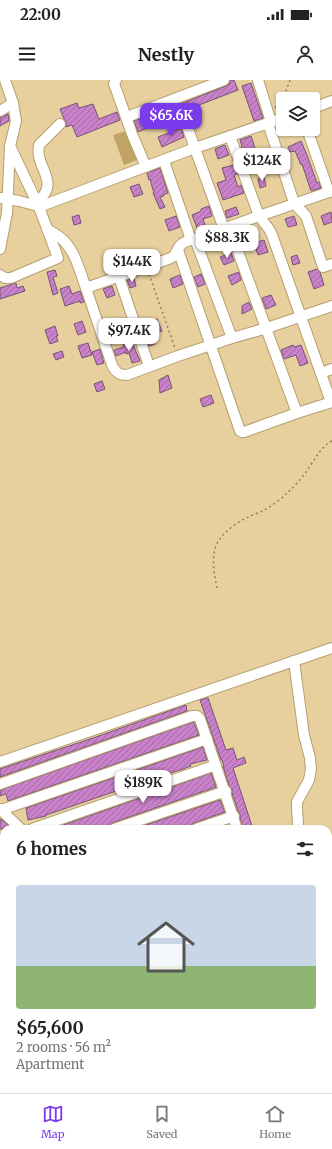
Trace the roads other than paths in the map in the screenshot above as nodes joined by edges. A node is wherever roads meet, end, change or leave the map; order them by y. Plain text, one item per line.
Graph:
1 (5, 80) edge
2 (116, 80) edge
3 (224, 80) edge
4 (258, 80) edge
5 (332, 101) edge
6 (13, 102) junction
7 (320, 105) edge
8 (0, 111) edge
9 (183, 115) dead end
10 (127, 117) junction
11 (276, 119) edge
12 (269, 120) junction
13 (60, 124) dead end
14 (230, 136) junction
15 (310, 136) edge
16 (10, 146) junction
17 (195, 148) junction
18 (164, 161) junction
19 (146, 167) junction
20 (8, 187) junction
21 (330, 192) edge
22 (3, 199) edge
23 (19, 200) junction
24 (294, 203) junction
25 (38, 205) junction
26 (7, 213) junction
27 (259, 216) junction
28 (227, 228) junction
29 (47, 229) junction
30 (193, 240) junction
31 (0, 249) edge
32 (178, 250) junction
33 (332, 264) edge
34 (0, 275) edge
35 (119, 277) junction
36 (86, 288) junction
37 (332, 306) edge
38 (301, 316) junction
39 (267, 328) junction
40 (232, 338) junction
41 (211, 345) junction
42 (149, 366) junction
43 (332, 369) edge
44 (321, 373) junction
45 (332, 402) edge
46 (297, 413) junction
47 (332, 648) edge
48 (294, 661) junction
49 (207, 739) junction
50 (0, 762) edge
51 (216, 765) junction
52 (0, 784) edge
53 (226, 791) junction
54 (0, 810) edge
55 (234, 816) junction
56 (17, 825) edge
57 (44, 825) edge
58 (126, 825) edge
59 (208, 825) edge
60 (237, 825) edge
61 (298, 825) dead end

1 - 6 street
2 - 10 street
3 - 10 street
4 - 12 street
5 - 7 street
6 - 8 street
6 - 16 street
9 - 17 street
10 - 19 street
11 - 12 street
12 - 14 street
12 - 24 street
13 - 25 street
14 - 17 street
14 - 27 street
15 - 21 street
16 - 20 street
16 - 25 street
17 - 18 street
17 - 28 street
18 - 19 street
18 - 30 street
19 - 25 street
20 - 22 street
20 - 23 street
21 - 24 street
22 - 23 street
22 - 26 street
23 - 25 street
23 - 26 street
24 - 27 street
24 - 33 street
25 - 29 street
26 - 31 street
27 - 28 street
27 - 38 street
28 - 30 street
28 - 39 street
29 - 34 street
29 - 36 street
30 - 32 street
30 - 40 street
32 - 35 street
32 - 41 street
35 - 36 street
35 - 42 street
36 - 42 street
37 - 38 street
38 - 39 street
38 - 44 street
39 - 40 street
39 - 46 street
40 - 41 street
41 - 42 street
41 - 46 street
43 - 44 street
44 - 45 street
45 - 46 street
47 - 48 street
48 - 50 street
48 - 61 street
49 - 51 street
49 - 52 street
49 - 54 street
51 - 53 street
51 - 57 street
53 - 55 street
53 - 58 street
54 - 56 street
55 - 59 street
55 - 60 street

